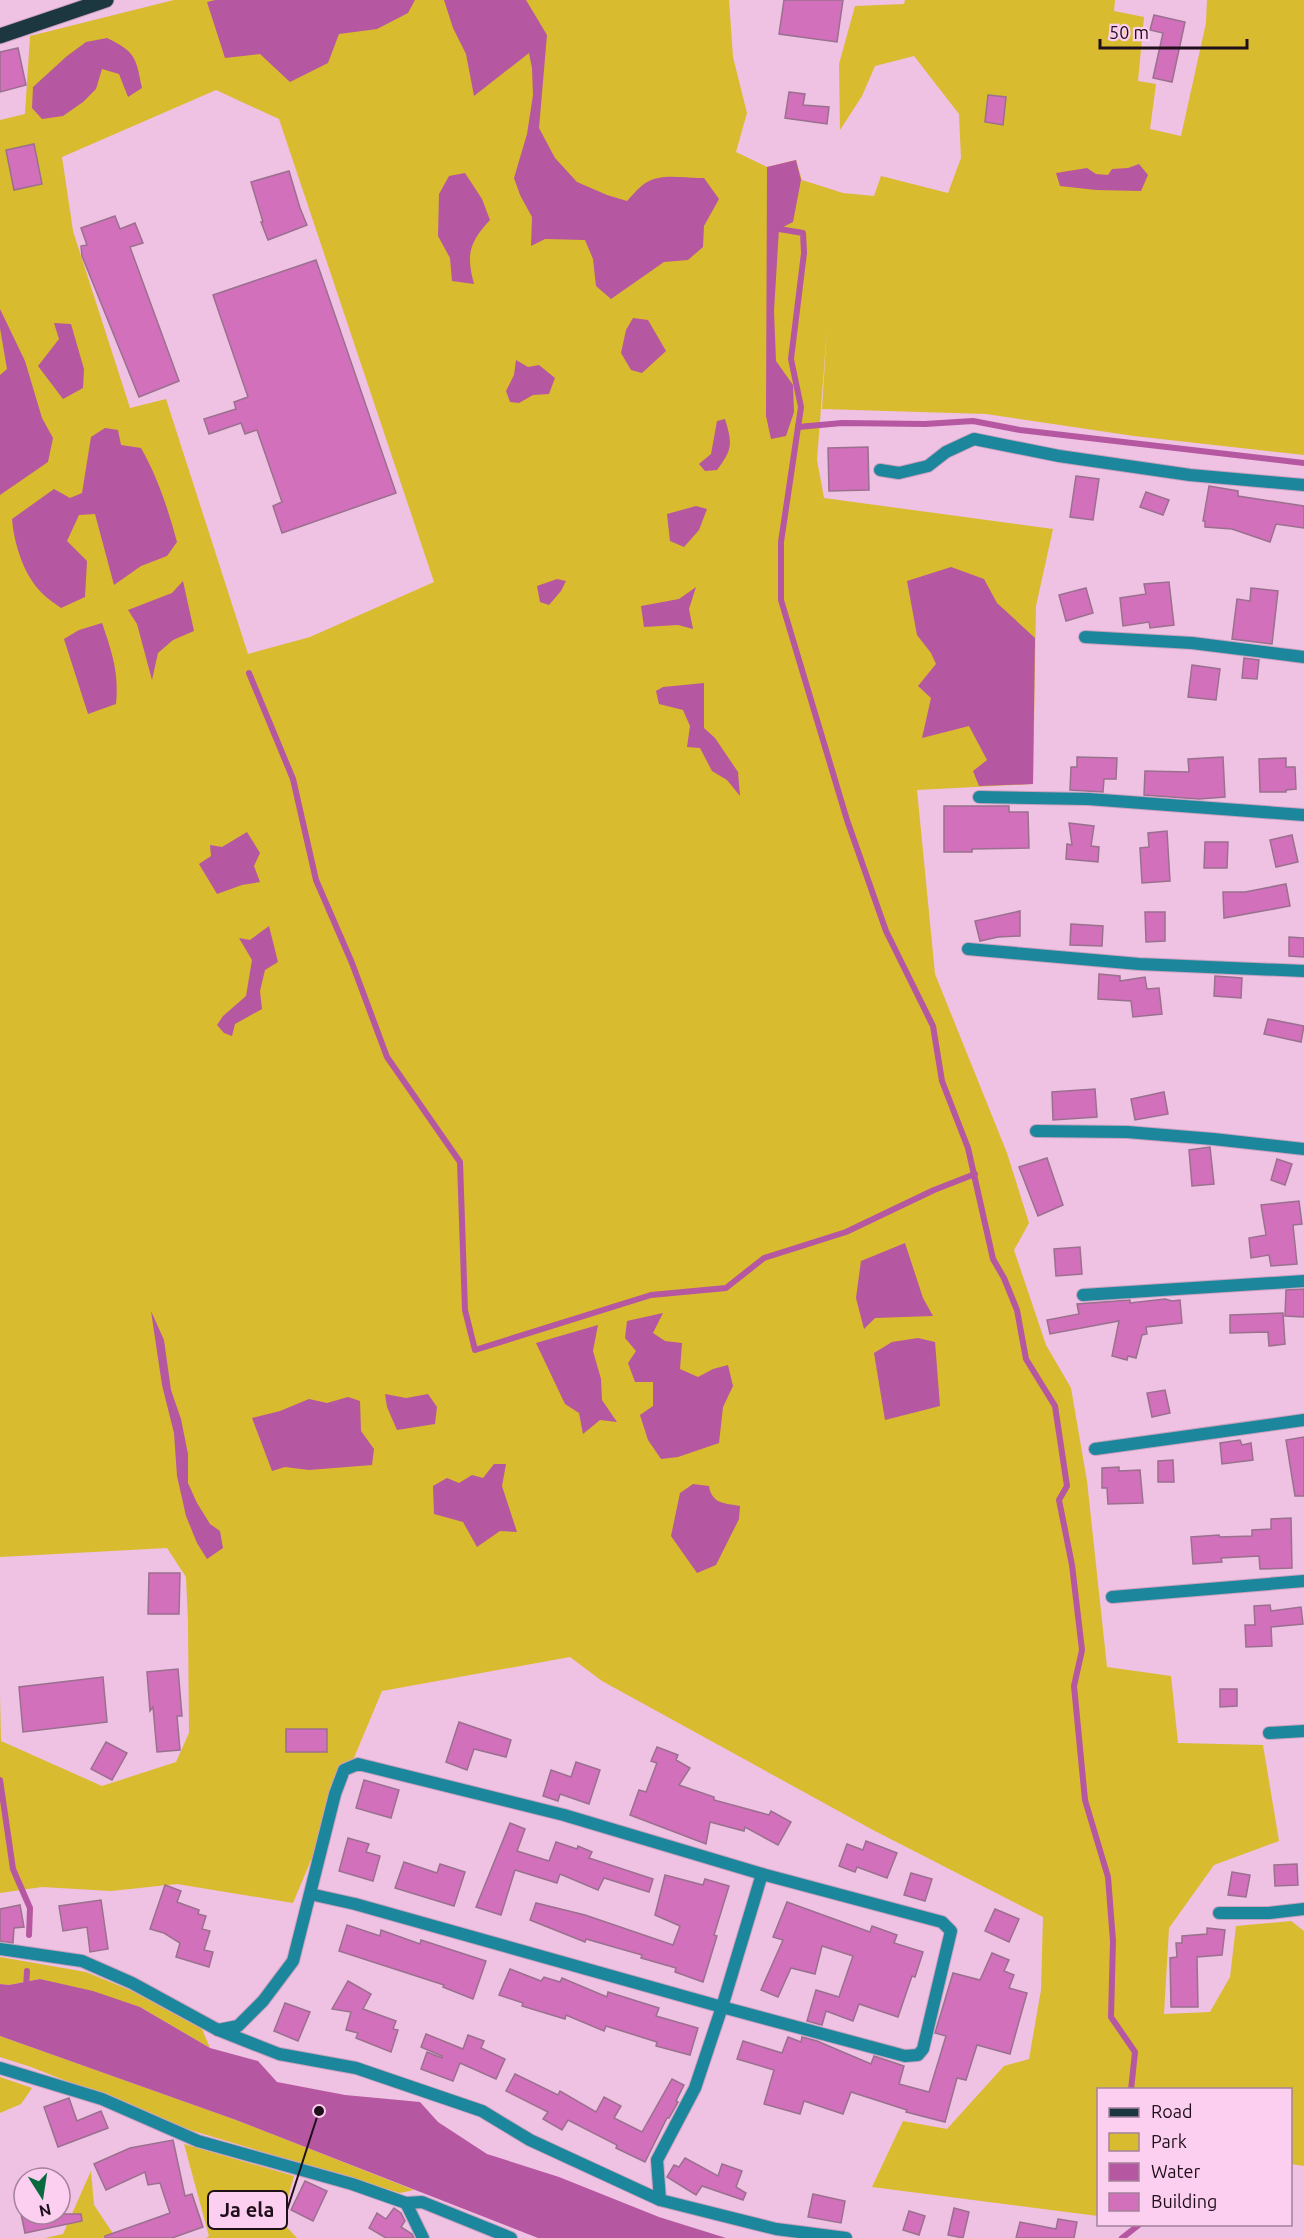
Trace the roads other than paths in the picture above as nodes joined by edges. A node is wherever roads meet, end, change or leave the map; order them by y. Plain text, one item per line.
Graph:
1 (106, 0) edge
2 (0, 36) edge
3 (880, 470) dead end
4 (1304, 485) edge
5 (1085, 637) dead end
6 (1304, 657) edge
7 (979, 797) dead end
8 (1304, 814) edge
9 (968, 949) dead end
10 (1304, 971) edge
11 (1036, 1131) dead end
12 (1304, 1149) edge
13 (1304, 1281) edge
14 (1083, 1295) dead end
15 (1304, 1420) edge
16 (1095, 1449) dead end
17 (1304, 1581) edge
18 (1112, 1597) dead end
19 (1304, 1731) edge
20 (1269, 1733) dead end
21 (762, 1874) junction
22 (310, 1894) junction
23 (1304, 1909) edge
24 (1219, 1913) dead end
25 (0, 1949) edge
26 (722, 2007) junction
27 (218, 2030) junction
28 (0, 2068) edge
29 (660, 2199) junction
30 (406, 2202) junction
31 (423, 2238) edge
32 (511, 2238) edge
33 (846, 2238) edge

1 - 2 main road
3 - 4 street
5 - 6 street
7 - 8 street
9 - 10 street
11 - 12 street
13 - 14 street
15 - 16 street
17 - 18 street
19 - 20 street
21 - 22 street
21 - 26 street
21 - 26 street
22 - 26 street
22 - 27 street
23 - 24 street
25 - 27 street
26 - 29 street
27 - 29 street
28 - 30 street
29 - 33 street
30 - 31 street
30 - 32 street

